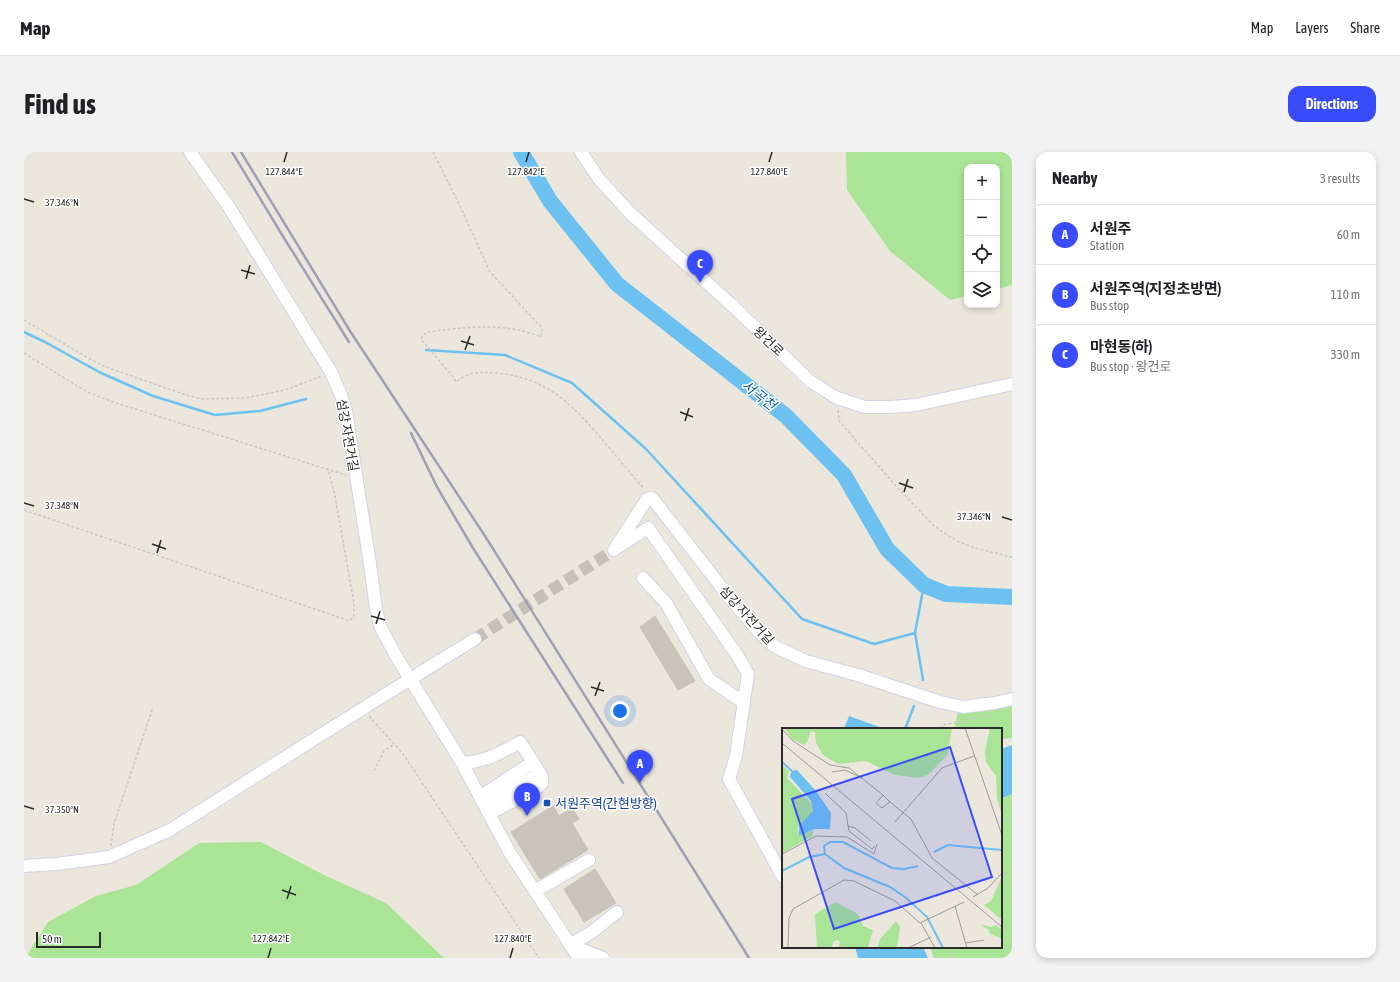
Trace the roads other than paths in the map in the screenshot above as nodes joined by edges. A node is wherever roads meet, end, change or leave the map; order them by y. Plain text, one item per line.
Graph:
1 (190, 152) edge
2 (581, 152) edge
3 (1012, 384) edge
4 (643, 578) dead end
5 (475, 639) tunnel mouth
6 (410, 679) junction
7 (1012, 699) edge
8 (744, 703) junction
9 (534, 762) junction
10 (462, 763) junction
11 (485, 805) junction
12 (589, 860) dead end
13 (24, 866) edge
14 (782, 875) edge
15 (535, 891) junction
16 (617, 912) dead end
17 (570, 945) junction
18 (579, 958) edge
19 (603, 958) edge

1 - 6 street, 섬강 자전거길
2 - 3 street, 왕건로
4 - 8 street
5 - 6 street
6 - 10 street, 섬강 자전거길
6 - 13 street
7 - 8 street, 섬강 자전거길
8 - 14 street
9 - 10 street
9 - 11 street
9 - 11 street
10 - 11 street, 섬강 자전거길
11 - 15 street, 섬강 자전거길
12 - 15 street
15 - 17 street, 섬강 자전거길
16 - 17 street
17 - 18 street, 섬강 자전거길
17 - 19 street

